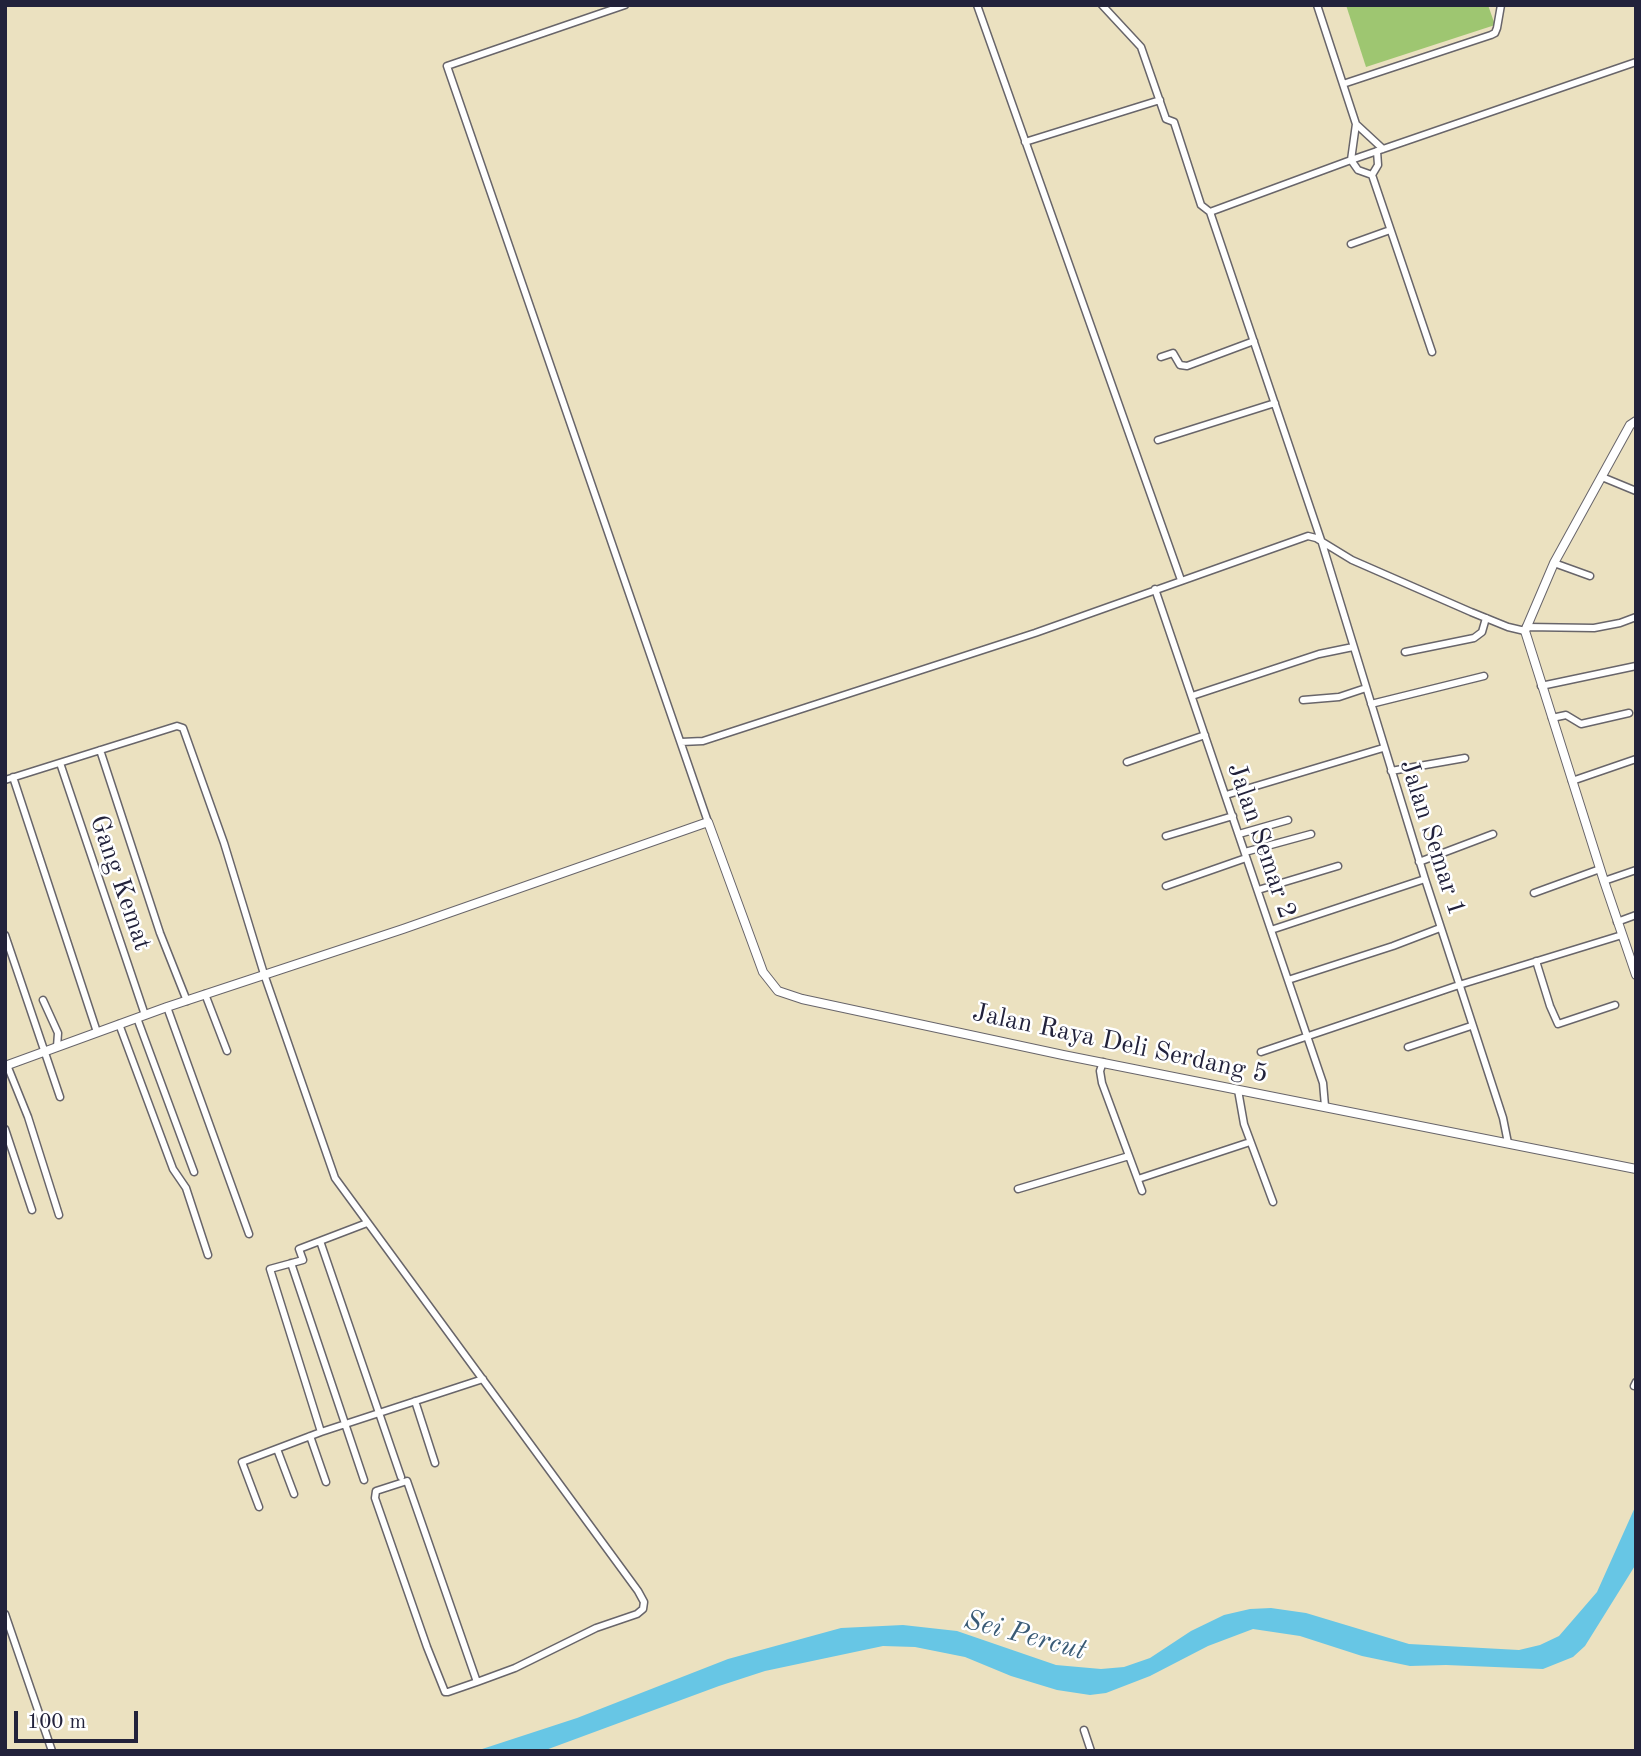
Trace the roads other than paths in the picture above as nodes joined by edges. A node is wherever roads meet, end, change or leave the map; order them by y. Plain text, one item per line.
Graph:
1 (625, 5) edge
2 (977, 5) edge
3 (1102, 5) edge
4 (1317, 5) edge
5 (1501, 5) edge
6 (1636, 62) edge
7 (1343, 84) junction
8 (1160, 100) junction
9 (1356, 124) junction
10 (1025, 142) junction
11 (1380, 150) junction
12 (1350, 160) junction
13 (1372, 175) junction
14 (1210, 212) junction
15 (1390, 230) junction
16 (1351, 243) dead end
17 (1254, 341) junction
18 (1432, 352) dead end
19 (1161, 357) dead end
20 (1275, 403) junction
21 (1636, 421) edge
22 (1158, 440) dead end
23 (1602, 477) junction
24 (1636, 491) edge
25 (1322, 543) junction
26 (1555, 563) junction
27 (1590, 576) dead end
28 (1181, 580) junction
29 (1155, 589) junction
30 (1636, 617) edge
31 (1486, 618) junction
32 (1525, 629) junction
33 (1353, 647) junction
34 (1405, 652) dead end
35 (1636, 666) edge
36 (1484, 676) dead end
37 (1541, 686) junction
38 (1366, 688) junction
39 (1192, 696) junction
40 (1303, 700) dead end
41 (1371, 704) junction
42 (1629, 713) dead end
43 (1552, 718) junction
44 (1205, 735) junction
45 (681, 743) junction
46 (1383, 748) junction
47 (100, 750) junction
48 (1465, 758) dead end
49 (1636, 760) edge
50 (60, 762) junction
51 (1127, 762) dead end
52 (1391, 771) junction
53 (9, 778) edge
54 (1572, 781) junction
55 (1226, 794) junction
56 (1233, 816) junction
57 (1288, 820) dead end
58 (708, 822) junction
59 (1239, 834) junction
60 (1311, 834) dead end
61 (1493, 834) dead end
62 (1166, 835) dead end
63 (1246, 855) junction
64 (1419, 862) junction
65 (1338, 866) dead end
66 (1600, 869) junction
67 (1636, 870) edge
68 (1425, 879) junction
69 (1604, 881) junction
70 (1166, 886) dead end
71 (1258, 890) junction
72 (1534, 893) dead end
73 (1636, 915) edge
74 (1617, 922) junction
75 (1440, 928) junction
76 (1271, 930) junction
77 (5, 935) edge
78 (1622, 935) junction
79 (1536, 961) junction
80 (1634, 963) edge
81 (264, 974) junction
82 (1636, 975) edge
83 (1288, 980) junction
84 (1459, 985) junction
85 (205, 994) junction
86 (43, 1000) dead end
87 (187, 1000) junction
88 (1615, 1005) dead end
89 (167, 1007) junction
90 (141, 1017) junction
91 (119, 1024) junction
92 (1471, 1026) junction
93 (97, 1032) junction
94 (1307, 1036) junction
95 (57, 1047) junction
96 (1408, 1047) dead end
97 (45, 1051) junction
98 (227, 1051) dead end
99 (1261, 1052) dead end
100 (1103, 1062) junction
101 (6, 1065) edge
102 (1238, 1090) junction
103 (60, 1097) dead end
104 (1325, 1105) junction
105 (5, 1129) edge
106 (1507, 1140) junction
107 (1250, 1142) junction
108 (1129, 1156) junction
109 (1636, 1169) edge
110 (194, 1172) dead end
111 (1138, 1179) junction
112 (1018, 1189) dead end
113 (1142, 1191) dead end
114 (1273, 1202) dead end
115 (32, 1210) dead end
116 (59, 1215) dead end
117 (367, 1223) junction
118 (248, 1234) dead end
119 (320, 1241) junction
120 (208, 1255) dead end
121 (291, 1263) junction
122 (483, 1379) junction
123 (415, 1401) junction
124 (379, 1413) junction
125 (345, 1424) junction
126 (321, 1432) junction
127 (310, 1436) junction
128 (277, 1449) junction
129 (435, 1463) dead end
130 (401, 1477) dead end
131 (364, 1480) dead end
132 (326, 1482) dead end
133 (294, 1494) dead end
134 (259, 1507) dead end
135 (5, 1614) edge
136 (477, 1682) junction
137 (1084, 1730) dead end
138 (51, 1751) edge
139 (1091, 1751) edge

1 - 45 street
2 - 10 street
3 - 8 street, Jalan Semar 1
4 - 7 street
5 - 7 street
6 - 11 street
7 - 9 street
8 - 10 street
8 - 14 street, Jalan Semar 1
9 - 11 street
9 - 12 street
10 - 28 street
11 - 12 street
11 - 13 street
12 - 13 street
12 - 14 street
13 - 15 street
14 - 17 street, Jalan Semar 1
15 - 16 street
15 - 18 street
17 - 19 street
17 - 20 street, Jalan Semar 1
20 - 22 street
20 - 25 street, Jalan Semar 1
21 - 23 street
23 - 24 street
23 - 26 street
25 - 28 street
25 - 31 street
25 - 33 street, Jalan Semar 1
26 - 27 street
26 - 32 street
28 - 29 street
29 - 39 street, Jalan Semar 2
29 - 45 street
30 - 32 street
31 - 32 street
31 - 34 street
32 - 37 street
33 - 38 street, Jalan Semar 1
33 - 39 street
35 - 37 street
36 - 41 street
37 - 43 street
38 - 40 street
38 - 41 street, Jalan Semar 1
39 - 44 street, Jalan Semar 2
41 - 46 street, Jalan Semar 1
42 - 43 street
43 - 54 street
44 - 51 street
44 - 55 street, Jalan Semar 2
45 - 58 street
46 - 52 street, Jalan Semar 1
46 - 55 street
47 - 50 street
47 - 81 street
47 - 87 street
48 - 52 street
49 - 54 street
50 - 53 street
50 - 90 street, Gang Kemat
52 - 64 street, Jalan Semar 1
53 - 93 street
54 - 66 street
55 - 56 street, Jalan Semar 2
56 - 59 street, Jalan Semar 2
56 - 62 street
57 - 59 street
58 - 81 street
58 - 100 street, Jalan Raya Deli Serdang 5
59 - 63 street, Jalan Semar 2
60 - 63 street
61 - 64 street
63 - 70 street
63 - 71 street, Jalan Semar 2
64 - 68 street, Jalan Semar 1
65 - 71 street
66 - 69 street
66 - 72 street
67 - 69 street
68 - 75 street, Jalan Semar 1
68 - 76 street
69 - 74 street
71 - 76 street, Jalan Semar 2
73 - 74 street
74 - 78 street
75 - 83 street
75 - 84 street, Jalan Semar 1
76 - 83 street, Jalan Semar 2
77 - 97 street
78 - 79 street
78 - 80 street
79 - 84 street
79 - 88 street
80 - 82 street
81 - 85 street
81 - 117 street
83 - 94 street, Jalan Semar 2
84 - 92 street, Jalan Semar 1
84 - 94 street
85 - 87 street
85 - 98 street
86 - 95 street
87 - 89 street
89 - 90 street
89 - 118 street
90 - 91 street
90 - 110 street, Gang Kemat
91 - 93 street
91 - 120 street
92 - 96 street
92 - 106 street, Jalan Semar 1
93 - 95 street
94 - 99 street
94 - 104 street, Jalan Semar 2
95 - 97 street
97 - 101 street
97 - 103 street
100 - 102 street, Jalan Raya Deli Serdang 5
100 - 108 street
101 - 116 street
102 - 104 street, Jalan Raya Deli Serdang 5
102 - 107 street
104 - 106 street, Jalan Raya Deli Serdang 5
105 - 115 street
106 - 109 street, Jalan Raya Deli Serdang 5
107 - 111 street
107 - 114 street
108 - 111 street
108 - 112 street
111 - 113 street
117 - 119 street
117 - 122 street
119 - 121 street
119 - 124 street
121 - 125 street
121 - 126 street
122 - 123 street
122 - 136 street
123 - 124 street
123 - 129 street
124 - 125 street
124 - 130 street
125 - 126 street
125 - 131 street
126 - 127 street
127 - 128 street
127 - 132 street
128 - 133 street
128 - 134 street
135 - 138 street
136 - 136 street
137 - 139 street

